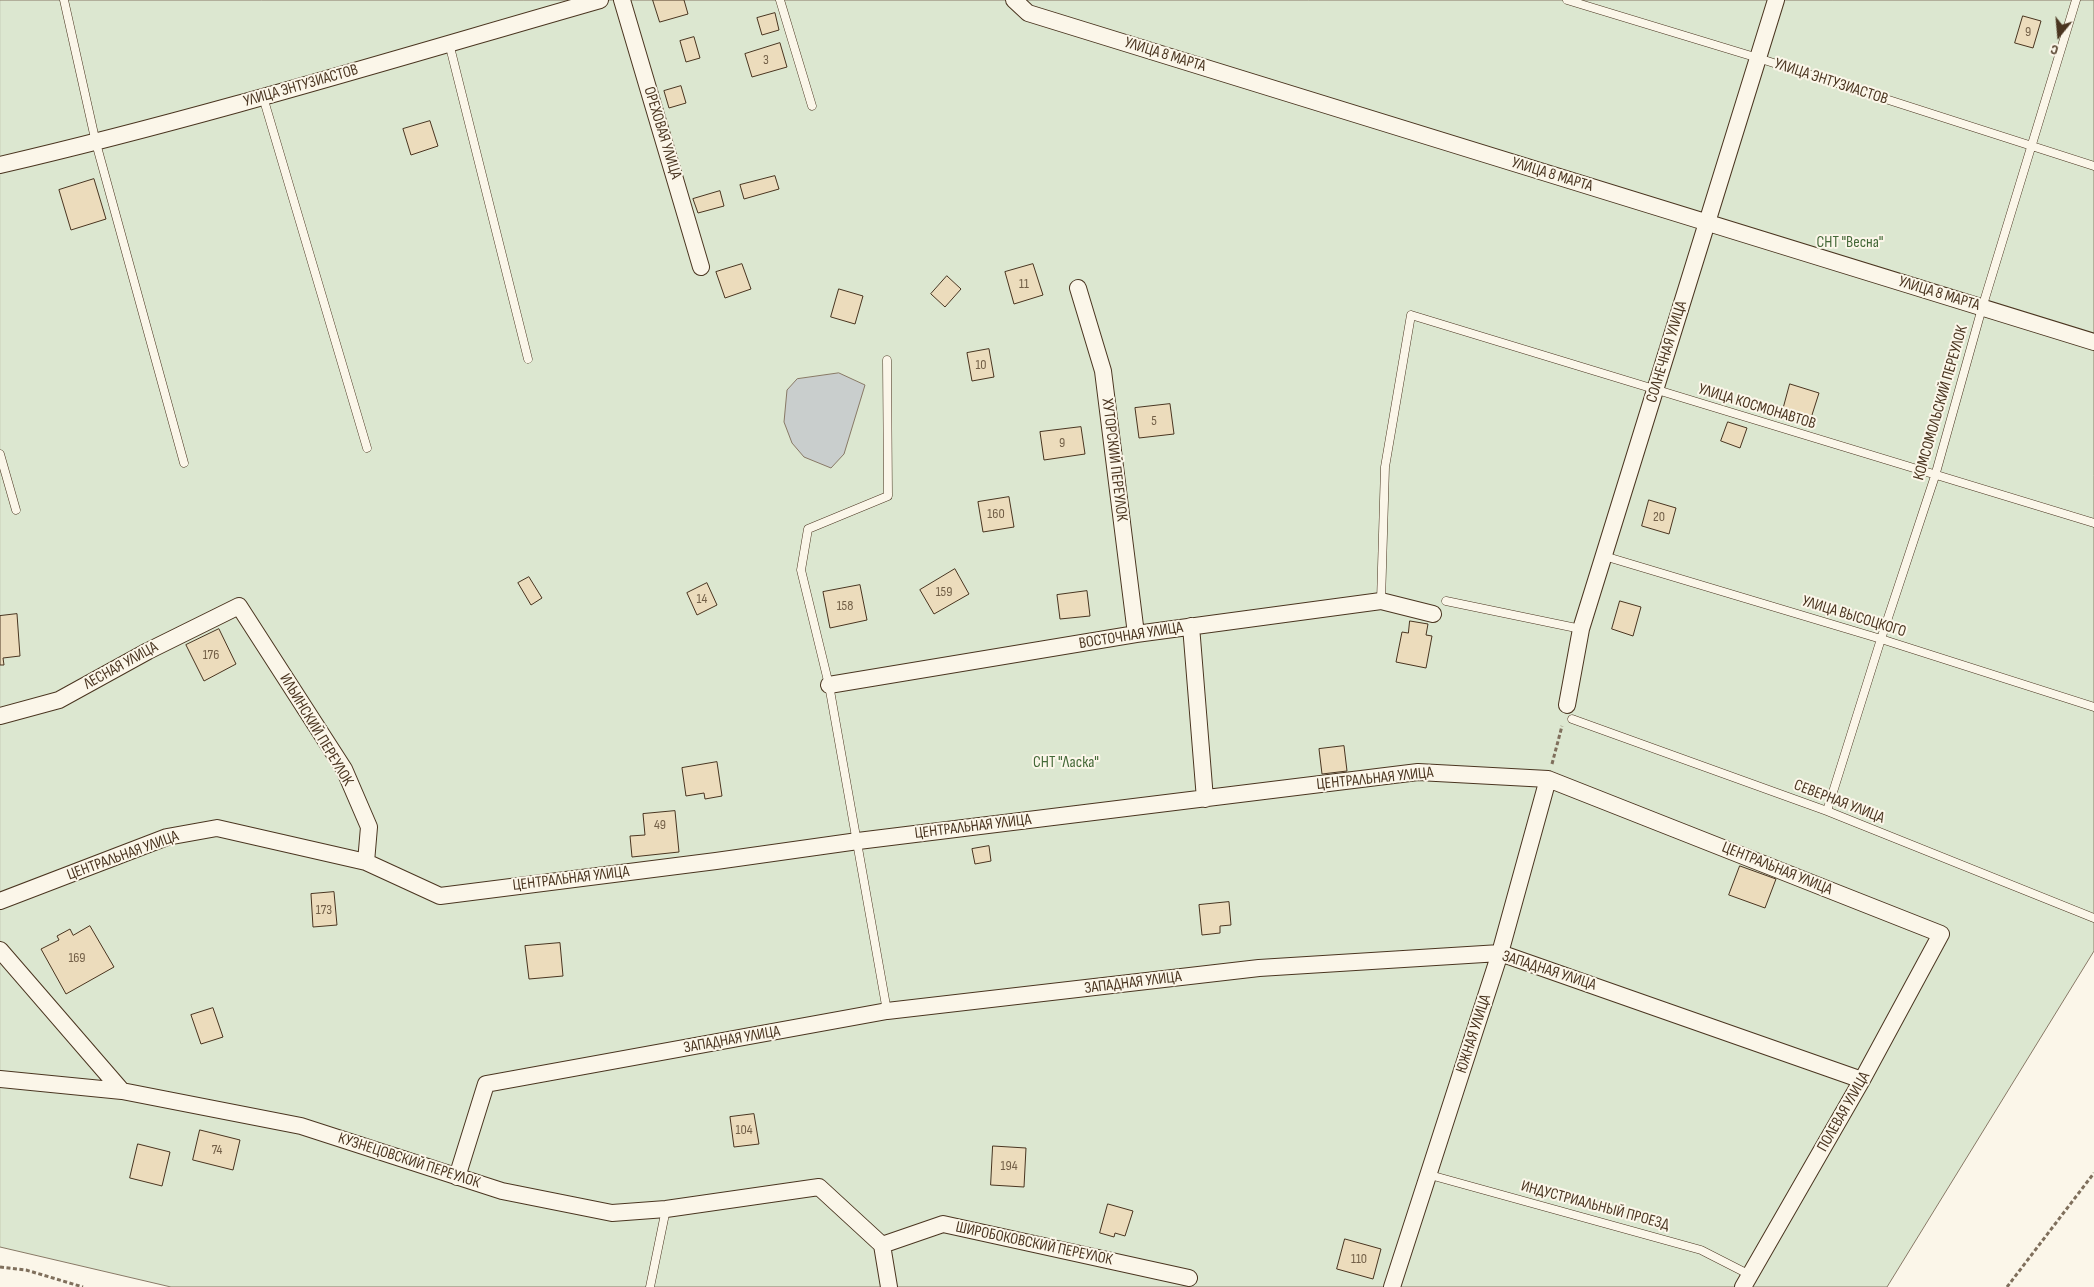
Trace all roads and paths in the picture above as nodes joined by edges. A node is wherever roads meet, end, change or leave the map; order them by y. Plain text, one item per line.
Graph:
1 (64, 0) edge
2 (600, 0) edge
3 (622, 0) edge
4 (780, 0) edge
5 (1014, 0) edge
6 (1567, 0) edge
7 (1776, 0) edge
8 (2076, 0) edge
9 (449, 43) junction
10 (1758, 58) junction
11 (263, 97) junction
12 (812, 106) dead end
13 (96, 143) junction
14 (2031, 146) junction
15 (0, 165) edge
16 (2094, 166) edge
17 (1707, 222) junction
18 (701, 267) dead end
19 (1078, 288) dead end
20 (1982, 308) junction
21 (2094, 342) edge
22 (528, 359) dead end
23 (888, 360) dead end
24 (1656, 390) junction
25 (367, 448) dead end
26 (0, 454) edge
27 (184, 463) dead end
28 (1935, 476) junction
29 (16, 510) dead end
30 (2094, 523) edge
31 (1604, 556) junction
32 (1381, 601) junction
33 (1446, 601) dead end
34 (238, 606) joint
35 (1433, 614) dead end
36 (1191, 626) junction
37 (1581, 629) junction
38 (1136, 634) junction
39 (1881, 639) junction
40 (829, 685) junction
41 (2094, 707) edge
42 (1570, 712) junction
43 (0, 716) edge
44 (1548, 779) junction
45 (1206, 799) junction
46 (1826, 811) junction
47 (858, 841) junction
48 (366, 862) junction
49 (0, 902) edge
50 (2094, 918) edge
51 (1941, 934) joint
52 (0, 950) edge
53 (1500, 953) junction
54 (887, 1012) junction
55 (0, 1079) edge
56 (1862, 1080) junction
57 (122, 1091) junction
58 (2094, 1173) edge
59 (1430, 1175) junction
60 (456, 1177) junction
61 (666, 1209) junction
62 (882, 1245) junction
63 (0, 1267) edge
64 (1189, 1278) dead end
65 (1747, 1281) edge
66 (83, 1287) edge
67 (650, 1287) edge
68 (889, 1287) edge
69 (1392, 1287) edge
70 (2007, 1287) edge

1 - 13 lane
2 - 9 street, УЛИЦА ЭНТУЗИАСТОВ
3 - 18 street, ОРЕХОВАЯ УЛИЦА
4 - 12 lane
5 - 17 street, УЛИЦА 8 МАРТА
6 - 10 lane, УЛИЦА ЭНТУЗИАСТОВ
7 - 10 street, СОЛНЕЧНАЯ УЛИЦА
8 - 14 lane, КОМСОМОЛЬСКИЙ ПЕРЕУЛОК
9 - 11 street, УЛИЦА ЭНТУЗИАСТОВ
9 - 22 lane
10 - 14 lane, УЛИЦА ЭНТУЗИАСТОВ
10 - 17 street, СОЛНЕЧНАЯ УЛИЦА
11 - 13 street, УЛИЦА ЭНТУЗИАСТОВ
11 - 25 lane
13 - 15 street, УЛИЦА ЭНТУЗИАСТОВ
13 - 27 lane
14 - 16 lane, УЛИЦА ЭНТУЗИАСТОВ
14 - 20 lane, КОМСОМОЛЬСКИЙ ПЕРЕУЛОК
17 - 20 street, УЛИЦА 8 МАРТА
17 - 24 street, СОЛНЕЧНАЯ УЛИЦА
19 - 38 street, ХУТОРСКИЙ ПЕРЕУЛОК
20 - 21 street, УЛИЦА 8 МАРТА
20 - 28 lane, КОМСОМОЛЬСКИЙ ПЕРЕУЛОК
23 - 40 lane
24 - 28 lane, УЛИЦА КОСМОНАВТОВ
24 - 31 street, СОЛНЕЧНАЯ УЛИЦА
24 - 32 lane, УЛИЦА КОСМОНАВТОВ
26 - 29 lane
28 - 30 lane, УЛИЦА КОСМОНАВТОВ
28 - 39 lane, КОМСОМОЛЬСКИЙ ПЕРЕУЛОК
31 - 37 street, СОЛНЕЧНАЯ УЛИЦА
31 - 39 lane, УЛИЦА ВЫСОЦКОГО
32 - 35 street, ВОСТОЧНАЯ УЛИЦА
32 - 36 street, ВОСТОЧНАЯ УЛИЦА
33 - 37 lane
34 - 43 street, ЛЕСНАЯ УЛИЦА
34 - 48 street, ИЛЬИНСКИЙ ПЕРЕУЛОК
36 - 38 street, ВОСТОЧНАЯ УЛИЦА
36 - 45 street
37 - 42 street, СОЛНЕЧНАЯ УЛИЦА
38 - 40 street, ВОСТОЧНАЯ УЛИЦА
39 - 41 lane, УЛИЦА ВЫСОЦКОГО
39 - 46 lane, КОМСОМОЛЬСКИЙ ПЕРЕУЛОК
40 - 47 lane
42 - 44 path
42 - 46 lane, СЕВЕРНАЯ УЛИЦА
44 - 45 street, ЦЕНТРАЛЬНАЯ УЛИЦА
44 - 51 street, ЦЕНТРАЛЬНАЯ УЛИЦА
44 - 53 street, ЮЖНАЯ УЛИЦА
45 - 47 street, ЦЕНТРАЛЬНАЯ УЛИЦА
46 - 50 lane, СЕВЕРНАЯ УЛИЦА
47 - 48 street, ЦЕНТРАЛЬНАЯ УЛИЦА
47 - 54 lane
48 - 49 street, ЦЕНТРАЛЬНАЯ УЛИЦА
51 - 56 street, ПОЛЕВАЯ УЛИЦА
52 - 57 street
53 - 54 street, ЗАПАДНАЯ УЛИЦА
53 - 56 street, ЗАПАДНАЯ УЛИЦА
53 - 59 street, ЮЖНАЯ УЛИЦА
54 - 60 street, ЗАПАДНАЯ УЛИЦА
55 - 57 street, КУЗНЕЦОВСКИЙ ПЕРЕУЛОК
56 - 65 street, ПОЛЕВАЯ УЛИЦА
57 - 60 street, КУЗНЕЦОВСКИЙ ПЕРЕУЛОК
58 - 70 path
59 - 65 lane, ИНДУСТРИАЛЬНЫЙ ПРОЕЗД
59 - 69 street, ЮЖНАЯ УЛИЦА
60 - 61 street, КУЗНЕЦОВСКИЙ ПЕРЕУЛОК
61 - 62 street, КУЗНЕЦОВСКИЙ ПЕРЕУЛОК
61 - 67 lane
62 - 64 street, ШИРОБОКОВСКИЙ ПЕРЕУЛОК
62 - 68 street
63 - 66 path

